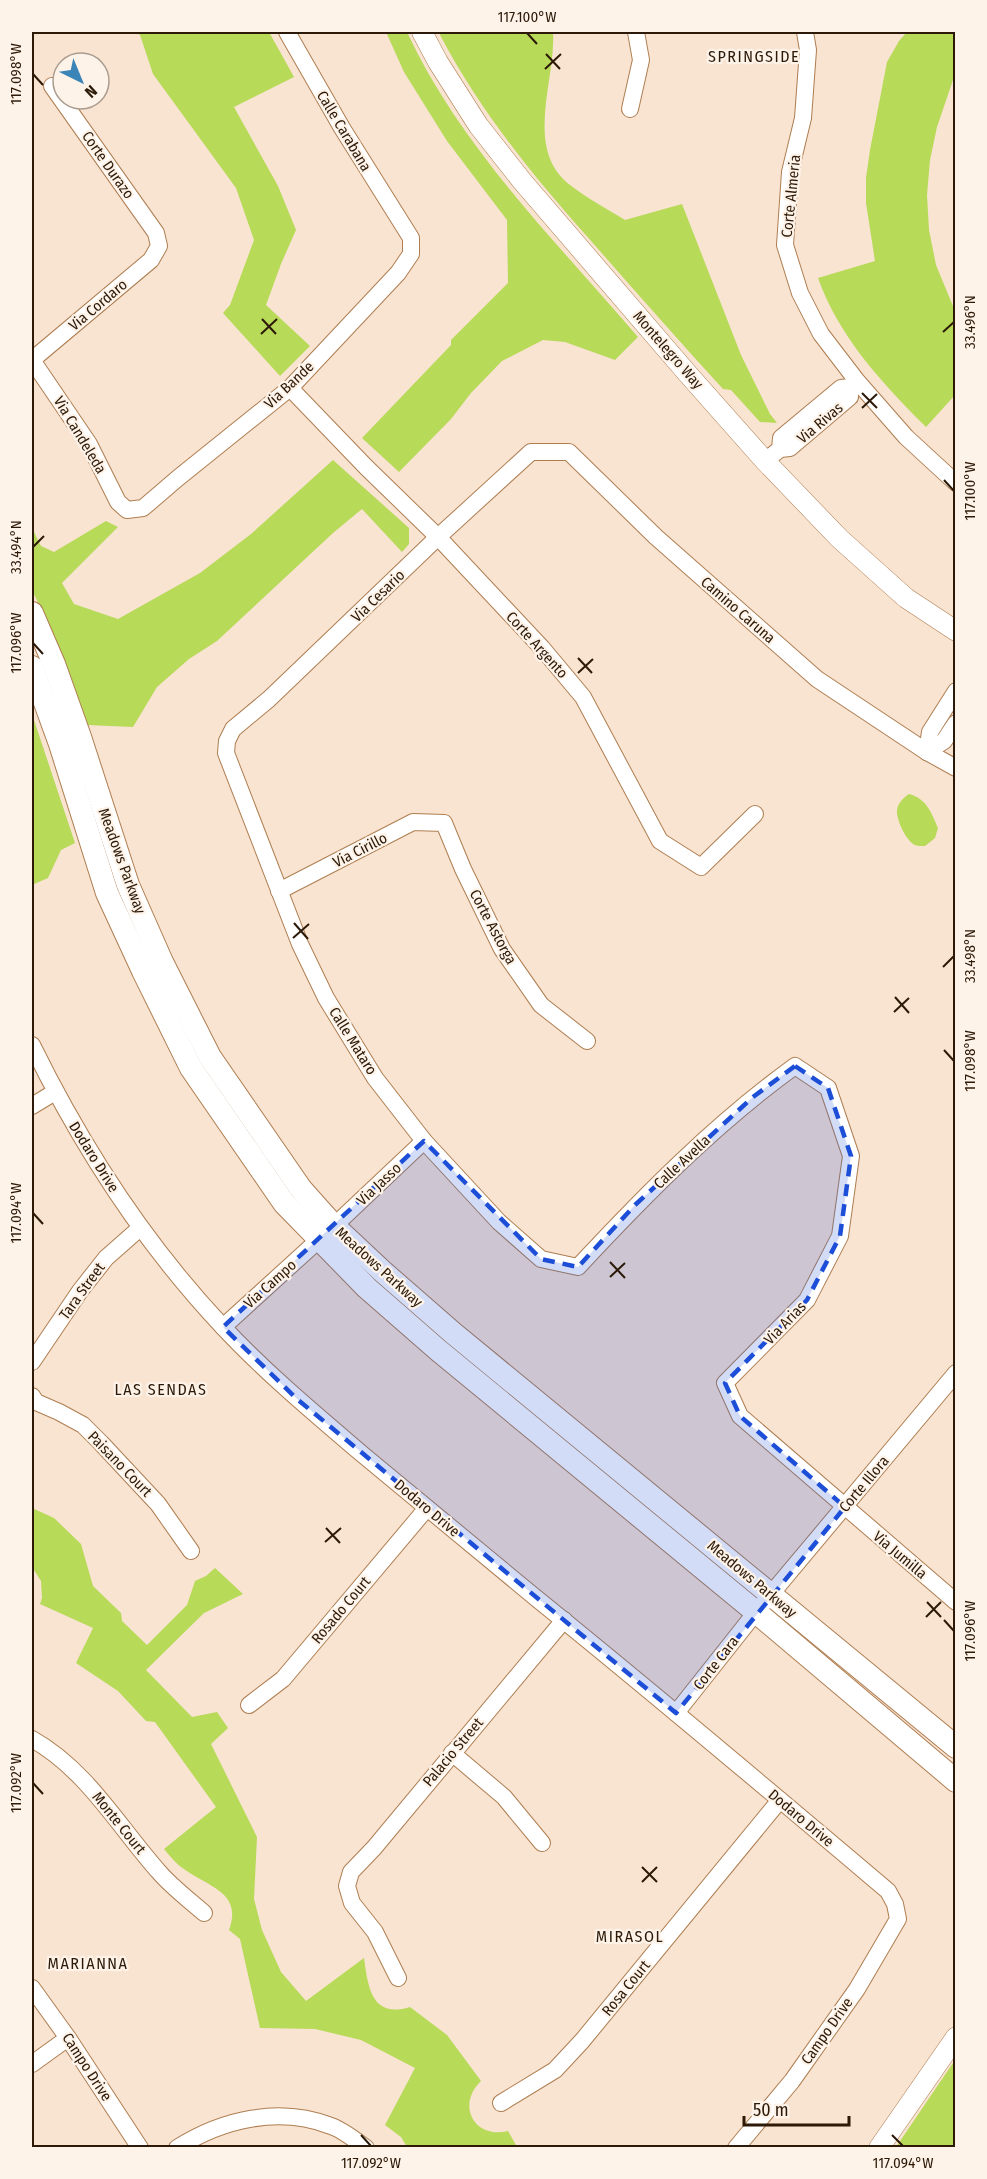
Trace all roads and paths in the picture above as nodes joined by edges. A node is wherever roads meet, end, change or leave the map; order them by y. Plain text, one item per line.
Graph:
1 (287, 32) edge
2 (422, 32) edge
3 (636, 32) edge
4 (805, 32) edge
5 (630, 109) dead end
6 (70, 111) edge
7 (406, 227) joint
8 (159, 246) joint
9 (32, 360) edge
10 (854, 384) junction
11 (290, 388) junction
12 (531, 452) joint
13 (773, 455) junction
14 (956, 483) edge
15 (127, 510) joint
16 (438, 537) junction
17 (32, 613) edge
18 (956, 631) edge
19 (32, 667) edge
20 (956, 691) edge
21 (956, 723) edge
22 (227, 741) joint
23 (927, 752) junction
24 (956, 768) edge
25 (755, 814) dead end
26 (444, 823) joint
27 (279, 891) junction
28 (587, 1041) dead end
29 (32, 1045) edge
30 (795, 1066) joint
31 (55, 1092) junction
32 (32, 1106) edge
33 (424, 1141) junction
34 (141, 1228) junction
35 (326, 1233) junction
36 (578, 1267) joint
37 (223, 1327) junction
38 (32, 1362) edge
39 (956, 1373) edge
40 (32, 1396) edge
41 (427, 1508) junction
42 (844, 1508) junction
43 (191, 1551) dead end
44 (770, 1595) junction
45 (956, 1602) edge
46 (756, 1612) junction
47 (564, 1620) junction
48 (249, 1705) dead end
49 (676, 1713) junction
50 (32, 1739) edge
51 (956, 1747) edge
52 (452, 1753) junction
53 (956, 1780) edge
54 (780, 1800) junction
55 (542, 1844) dead end
56 (896, 1904) joint
57 (204, 1913) dead end
58 (398, 1978) dead end
59 (32, 1988) edge
60 (956, 2037) edge
61 (68, 2038) junction
62 (32, 2064) edge
63 (501, 2103) dead end
64 (140, 2148) edge
65 (177, 2148) edge
66 (366, 2148) edge
67 (736, 2148) edge
68 (879, 2148) edge

1 - 7 street, Calle Carabana
2 - 13 street, Montelegro Way
3 - 5 street
4 - 10 street, Corte Almeria
6 - 8 street, Corte Durazo
7 - 11 street, Via Bande
8 - 9 street, Via Cordaro
9 - 15 street, Via Candeleda
10 - 13 street, Via Rivas
10 - 14 street, Corte Almeria
11 - 15 street, Via Bande
11 - 16 street, Corte Argento
12 - 16 street, Via Cesario
12 - 23 street, Camino Caruna
13 - 18 street, Montelegro Way
16 - 22 street, Via Cesario
16 - 25 street, Corte Argento
17 - 35 main road, Meadows Parkway
19 - 35 main road, Meadows Parkway
20 - 23 street
21 - 23 street
22 - 27 street, Calle Mataro
23 - 24 street, Camino Caruna
26 - 27 street, Via Cirillo
26 - 28 street, Corte Astorga
27 - 33 street, Calle Mataro
29 - 31 street, Dodaro Drive
30 - 36 street, Calle Avella
30 - 42 street, Via Arias
31 - 32 street
31 - 34 street, Dodaro Drive
33 - 35 street, Via Jasso
33 - 36 street, Calle Mataro
34 - 37 street, Dodaro Drive
34 - 38 street, Tara Street
35 - 37 street, Via Campo
35 - 44 main road, Meadows Parkway
35 - 46 main road, Meadows Parkway
37 - 41 street, Dodaro Drive
39 - 42 street, Corte Illora
40 - 43 street, Paisano Court
41 - 47 street, Dodaro Drive
41 - 48 street, Rosado Court
42 - 44 street, Corte Illora
42 - 45 street, Via Jumilla
44 - 46 street, Corte Illora
44 - 51 main road, Meadows Parkway
46 - 49 street, Corte Cara
46 - 53 main road, Meadows Parkway
47 - 49 street, Dodaro Drive
47 - 52 street, Palacio Street
49 - 54 street, Dodaro Drive
50 - 57 street, Monte Court
52 - 55 street
52 - 58 street, Palacio Street
54 - 56 street, Dodaro Drive
54 - 63 street, Rosa Court
56 - 67 street, Campo Drive
59 - 61 street, Campo Drive
60 - 68 street
61 - 62 street
61 - 64 street, Campo Drive
65 - 66 street

